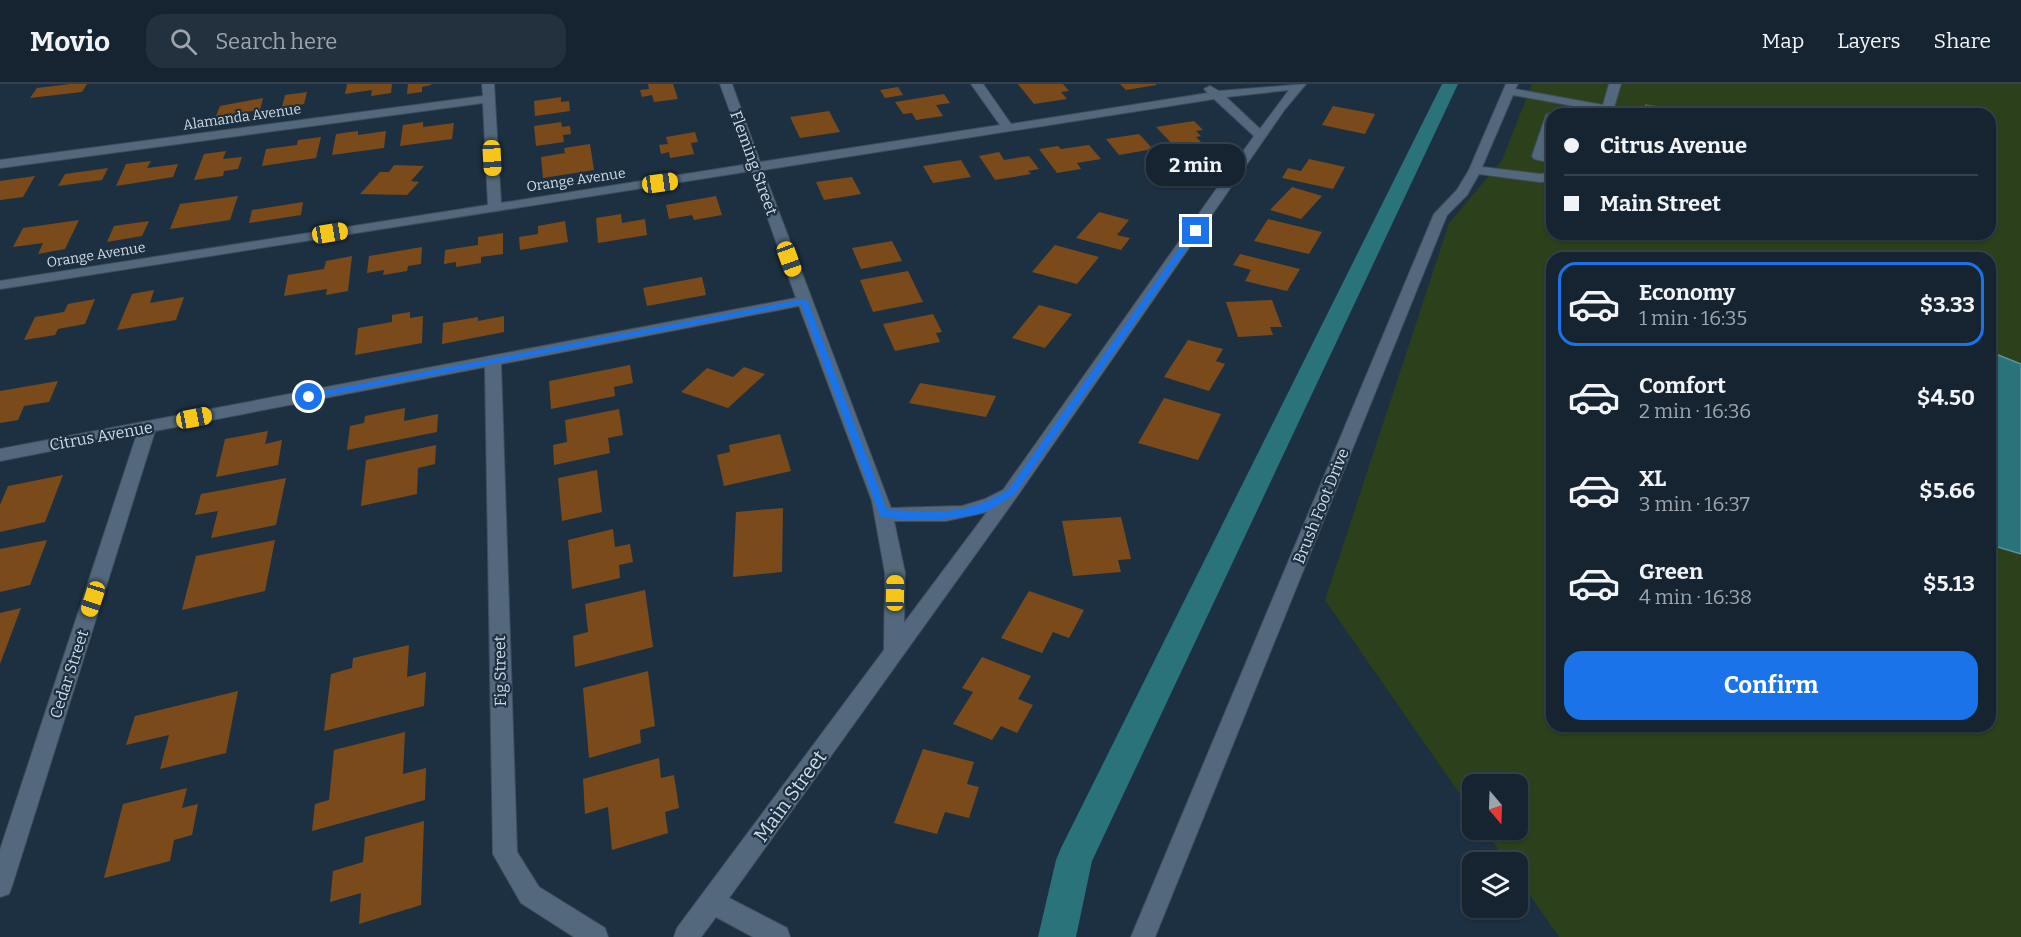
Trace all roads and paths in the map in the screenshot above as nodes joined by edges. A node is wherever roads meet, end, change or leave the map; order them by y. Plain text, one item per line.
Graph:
1 (488, 84) edge
2 (726, 84) edge
3 (976, 84) edge
4 (1204, 84) edge
5 (1615, 84) edge
6 (1300, 85) edge
7 (1510, 87) edge
8 (1216, 94) junction
9 (1560, 96) junction
10 (489, 99) junction
11 (1556, 108) edge
12 (1597, 108) edge
13 (1607, 108) edge
14 (1008, 128) junction
15 (1546, 134) edge
16 (1262, 137) junction
17 (1546, 158) edge
18 (0, 164) edge
19 (756, 168) junction
20 (1475, 170) junction
21 (1546, 178) edge
22 (495, 207) junction
23 (0, 285) edge
24 (804, 302) junction
25 (493, 362) junction
26 (148, 427) junction
27 (0, 454) edge
28 (1012, 492) junction
29 (883, 513) junction
30 (894, 655) junction
31 (0, 886) edge
32 (712, 902) junction
33 (596, 937) edge
34 (686, 937) edge
35 (778, 937) edge
36 (1143, 937) edge

1 - 10 street
2 - 19 street, Fleming Street
3 - 14 street
4 - 8 street
5 - 13 street
6 - 8 street, Orange Avenue
6 - 16 street
7 - 9 street
7 - 20 street, Brush Foot Drive
8 - 14 street, Orange Avenue
8 - 16 street
9 - 11 street
9 - 12 street
10 - 18 street, Alamanda Avenue
10 - 22 street
14 - 19 street, Orange Avenue
15 - 17 street
16 - 28 street
19 - 22 street, Orange Avenue
19 - 24 street, Fleming Street
20 - 21 street
20 - 36 street, Brush Foot Drive
22 - 23 street, Orange Avenue
24 - 25 street, Citrus Avenue
24 - 29 street, Fleming Street
25 - 26 street, Citrus Avenue
25 - 33 street, Fig Street
26 - 27 street, Citrus Avenue
26 - 31 street, Cedar Street
28 - 29 street
28 - 30 street, Main Street
29 - 30 street, Fleming Street
30 - 32 street, Main Street
32 - 34 street, Main Street
32 - 35 street

